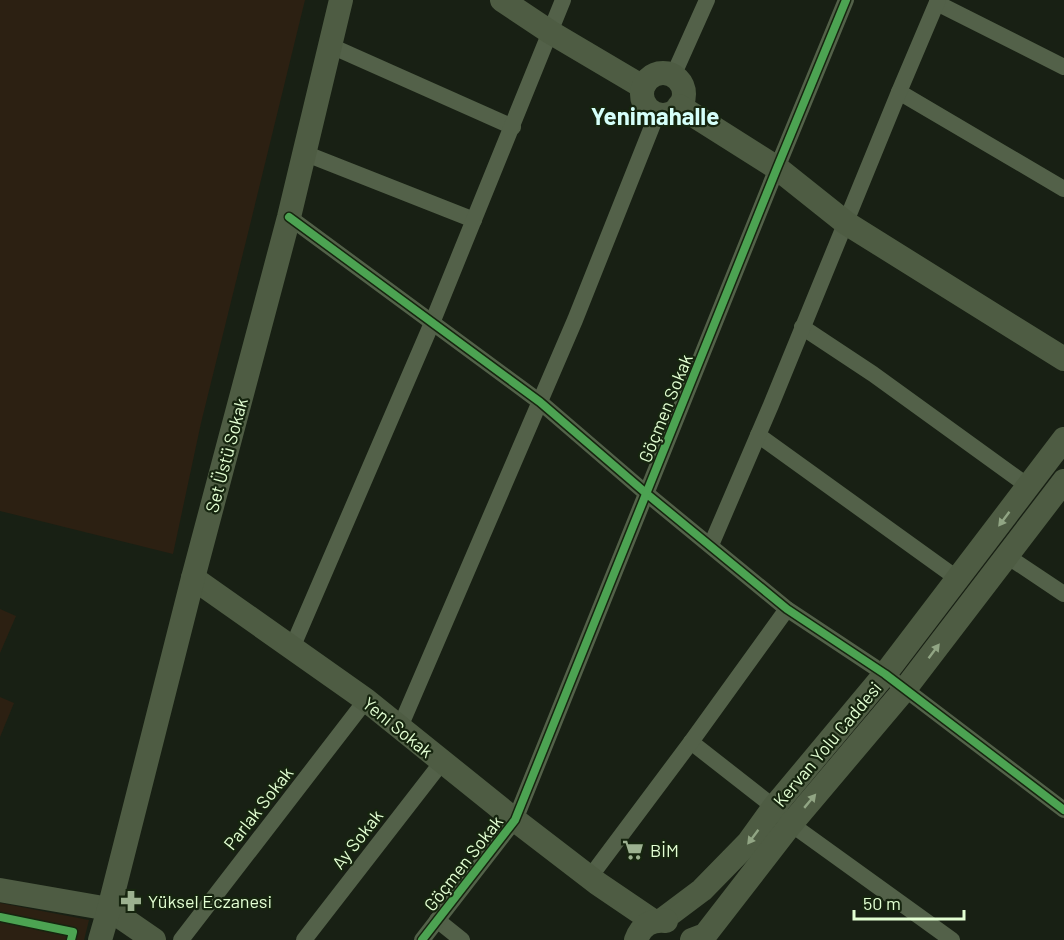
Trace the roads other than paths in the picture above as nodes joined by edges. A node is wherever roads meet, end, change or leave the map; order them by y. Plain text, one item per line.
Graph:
1 (341, 0) edge
2 (502, 0) edge
3 (563, 0) edge
4 (707, 0) edge
5 (846, 0) edge
6 (938, 2) edge
7 (550, 32) junction
8 (331, 46) junction
9 (1064, 67) edge
10 (673, 76) junction
11 (643, 87) junction
12 (899, 92) junction
13 (668, 110) junction
14 (513, 127) junction
15 (304, 153) junction
16 (777, 168) junction
17 (1064, 189) edge
18 (289, 217) junction
19 (474, 220) junction
20 (846, 223) junction
21 (432, 323) junction
22 (802, 327) junction
23 (1064, 359) edge
24 (540, 402) junction
25 (758, 435) junction
26 (1064, 439) edge
27 (1064, 481) edge
28 (1028, 486) junction
29 (647, 494) junction
30 (711, 545) junction
31 (1007, 556) junction
32 (193, 578) junction
33 (958, 579) junction
34 (1064, 594) edge
35 (787, 609) junction
36 (292, 648) junction
37 (885, 674) junction
38 (905, 689) junction
39 (366, 700) junction
40 (400, 728) junction
41 (691, 742) junction
42 (442, 762) junction
43 (1064, 810) edge
44 (783, 815) junction
45 (516, 820) junction
46 (594, 880) junction
47 (0, 890) edge
48 (109, 909) junction
49 (437, 920) junction
50 (658, 921) junction
51 (636, 939) edge
52 (100, 940) edge
53 (154, 940) edge
54 (181, 940) edge
55 (304, 940) edge
56 (422, 940) edge
57 (462, 940) edge
58 (686, 940) edge
59 (692, 940) edge
60 (952, 940) edge

1 - 8 street, Set Üstü Sokak
2 - 7 street
3 - 7 street
4 - 10 street
5 - 16 street, Göçmen Sokak
6 - 9 street
6 - 12 street
7 - 11 street
7 - 14 street
8 - 14 street
8 - 15 street, Set Üstü Sokak
10 - 11 street
10 - 13 street
11 - 13 street
12 - 17 street
12 - 20 street
13 - 16 street
13 - 24 street
14 - 19 street
15 - 18 street, Set Üstü Sokak
15 - 19 street
16 - 20 street
16 - 29 street, Göçmen Sokak
18 - 21 street
18 - 32 street, Set Üstü Sokak
19 - 21 street
20 - 22 street
20 - 23 street
21 - 24 street
21 - 36 street
22 - 25 street
22 - 28 street
24 - 29 street
24 - 40 street
25 - 30 street
25 - 33 street
26 - 28 street, Kervan Yolu Caddesi
27 - 31 street, Kervan Yolu Caddesi
28 -> 33 street, Kervan Yolu Caddesi
29 - 30 street
29 - 45 street, Göçmen Sokak
30 - 35 street
31 - 34 street
38 -> 31 street, Kervan Yolu Caddesi
32 - 36 street, Yeni Sokak
32 - 48 street, Set Üstü Sokak
33 - 37 street, Kervan Yolu Caddesi
35 - 37 street
35 - 41 street
36 - 39 street, Yeni Sokak
37 - 38 street
37 - 44 street, Kervan Yolu Caddesi
38 - 43 street
44 -> 38 street, Kervan Yolu Caddesi
39 - 40 street, Yeni Sokak
39 - 54 street, Parlak Sokak
40 - 42 street, Yeni Sokak
41 - 44 street
41 - 46 street
42 - 45 street, Yeni Sokak
42 - 55 street, Ay Sokak
44 -> 50 street, Kervan Yolu Caddesi
44 - 59 street, Kervan Yolu Caddesi
44 - 60 street
45 - 46 street, Yeni Sokak
45 - 49 street, Göçmen Sokak
46 - 50 street
46 - 51 street
47 - 48 street
48 - 52 street, Set Üstü Sokak
48 - 53 street
49 - 56 street, Göçmen Sokak
49 - 57 street
50 - 51 street, Kervan Yolu Caddesi
50 - 58 street

